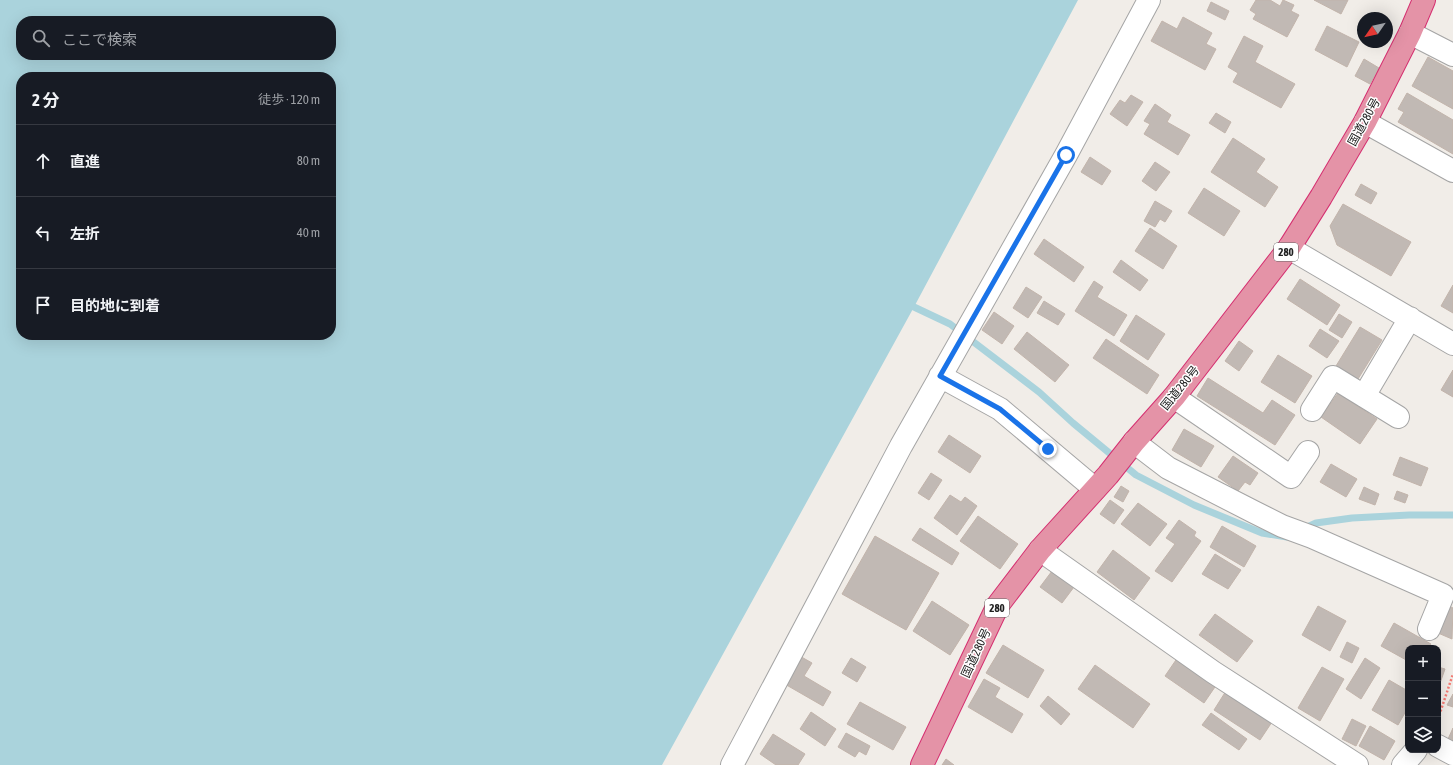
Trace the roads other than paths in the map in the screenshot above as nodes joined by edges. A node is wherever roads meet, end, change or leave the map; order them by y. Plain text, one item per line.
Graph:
1 (1149, 0) edge
2 (1424, 0) edge
3 (1410, 33) junction
4 (1453, 55) edge
5 (1365, 122) junction
6 (1453, 171) edge
7 (1289, 248) junction
8 (1410, 318) junction
9 (1453, 344) edge
10 (940, 376) junction
11 (1364, 396) junction
12 (1174, 397) junction
13 (1312, 410) dead end
14 (1398, 417) dead end
15 (1132, 445) junction
16 (1308, 452) dead end
17 (1102, 482) junction
18 (1040, 550) junction
19 (1429, 629) dead end
20 (1441, 748) edge
21 (1413, 753) edge
22 (1453, 754) edge
23 (732, 765) edge
24 (922, 765) edge
25 (1357, 765) edge
26 (1403, 765) edge

1 - 10 street
2 - 3 highway, 国道280号 / 280
3 - 4 street
3 - 5 highway, 国道280号 / 280
5 - 6 street
5 - 7 highway, 国道280号 / 280
7 - 8 street
7 - 12 highway, 国道280号 / 280
8 - 9 street
8 - 11 street
10 - 17 street
10 - 23 street
11 - 13 street
11 - 14 street
12 - 15 highway, 国道280号 / 280
12 - 16 street
15 - 17 highway, 国道280号 / 280
15 - 19 street
17 - 18 highway, 国道280号 / 280
18 - 24 highway, 国道280号 / 280
18 - 25 street
20 - 22 street
21 - 26 street

